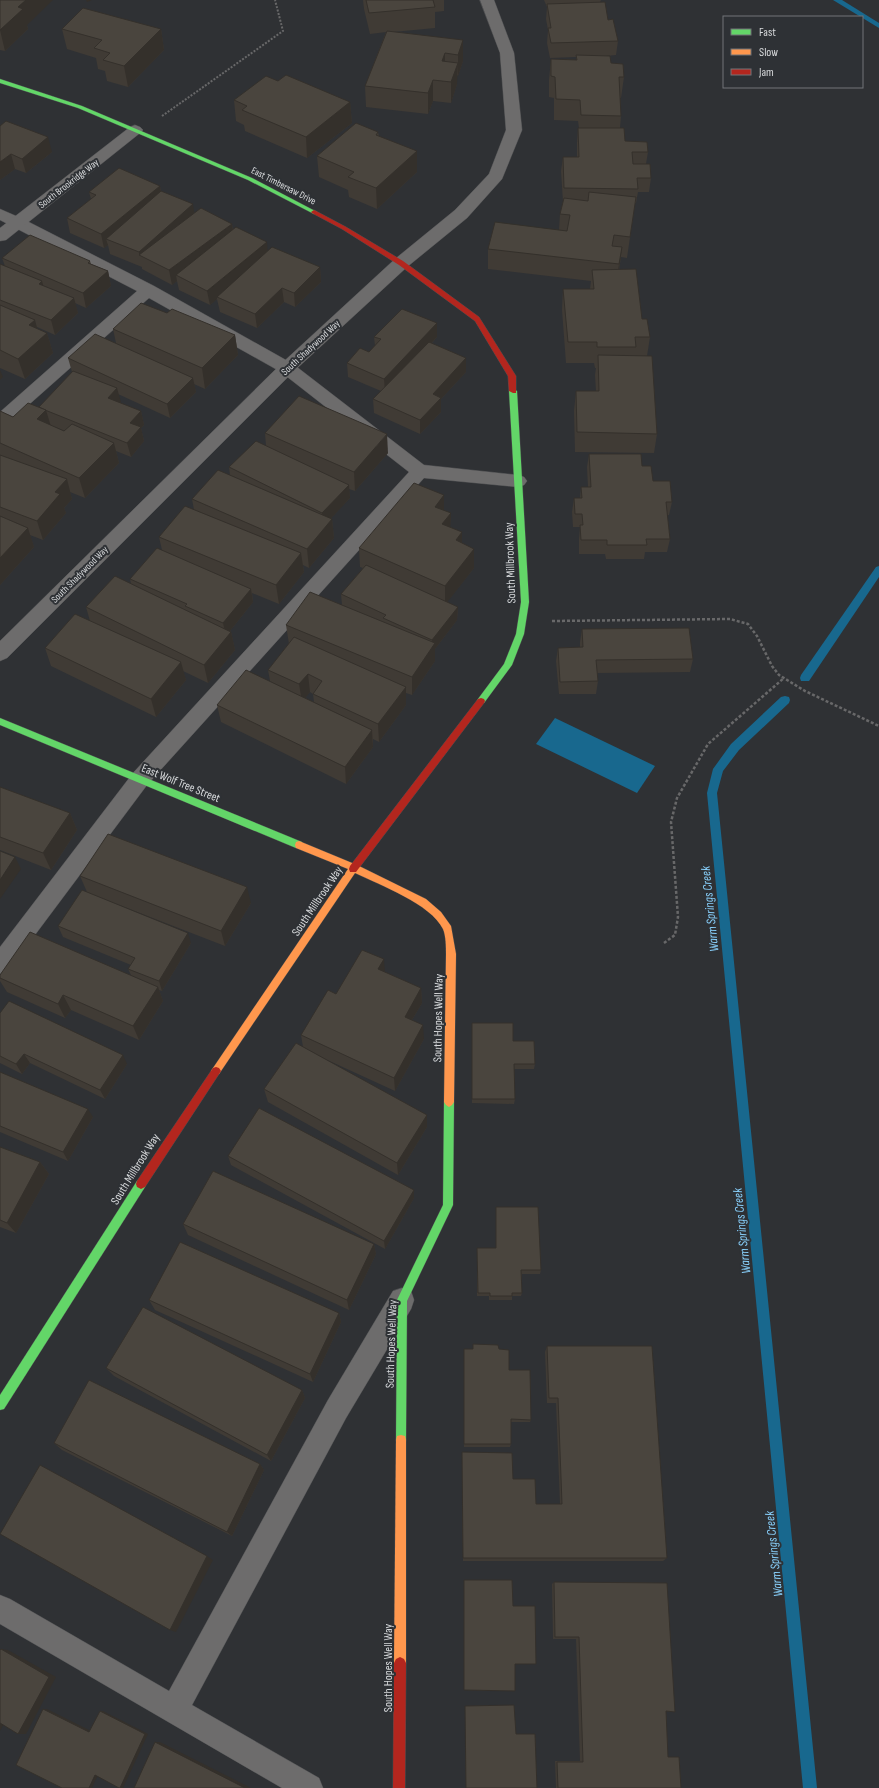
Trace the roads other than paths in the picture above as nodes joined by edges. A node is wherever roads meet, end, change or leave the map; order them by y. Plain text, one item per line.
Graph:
1 (487, 0) edge
2 (0, 81) edge
3 (135, 130) junction
4 (0, 214) edge
5 (18, 222) junction
6 (0, 236) edge
7 (401, 263) junction
8 (148, 290) junction
9 (287, 368) junction
10 (512, 376) joint
11 (0, 421) edge
12 (420, 471) junction
13 (518, 481) junction
14 (0, 653) edge
15 (0, 721) edge
16 (140, 779) junction
17 (354, 868) junction
18 (0, 964) edge
19 (402, 1300) junction
20 (0, 1405) edge
21 (0, 1609) edge
22 (174, 1710) junction
23 (309, 1788) edge
24 (399, 1788) edge

1 - 7 street, South Shadywood Way
2 - 3 street, East Timbersaw Drive
3 - 5 street, South Brookridge Way
3 - 7 street, East Timbersaw Drive
4 - 5 lane
5 - 6 street, South Brookridge Way
5 - 8 lane
7 - 9 street, South Shadywood Way
7 - 10 street, East Timbersaw Drive
8 - 9 lane
8 - 11 lane
9 - 12 lane
9 - 14 street, South Shadywood Way
10 - 13 street, South Millbrook Way
12 - 13 lane
12 - 16 lane
13 - 17 street, South Millbrook Way
15 - 16 street, East Wolf Tree Street
16 - 17 street, East Wolf Tree Street
16 - 18 lane
17 - 19 street, South Hopes Well Way
17 - 20 street, South Millbrook Way
19 - 22 lane
19 - 24 street, South Hopes Well Way
21 - 22 lane
22 - 23 lane

